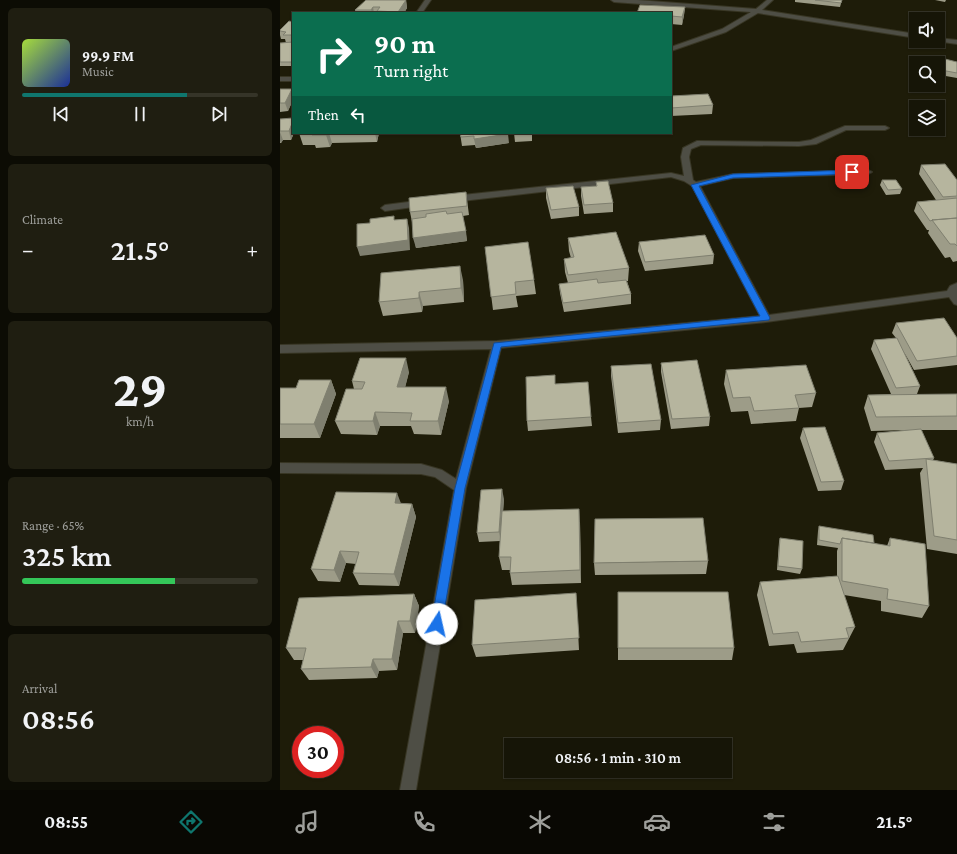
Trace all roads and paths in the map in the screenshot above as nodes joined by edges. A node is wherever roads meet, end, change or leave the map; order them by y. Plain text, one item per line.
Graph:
1 (428, 0) edge
2 (614, 0) edge
3 (770, 0) edge
4 (758, 11) junction
5 (420, 12) edge
6 (909, 35) edge
7 (945, 41) edge
8 (957, 42) edge
9 (672, 49) edge
10 (280, 79) edge
11 (292, 79) edge
12 (885, 128) dead end
13 (868, 172) dead end
14 (692, 183) junction
15 (446, 200) edge
16 (430, 202) edge
17 (385, 208) dead end
18 (957, 286) edge
19 (954, 298) edge
20 (766, 318) junction
21 (497, 345) junction
22 (280, 349) edge
23 (280, 468) edge
24 (460, 488) junction
25 (408, 790) edge

1 - 5 street
2 - 4 street
3 - 4 street
4 - 6 street
4 - 9 street
7 - 8 street
10 - 11 street
12 - 14 street
13 - 14 street
14 - 15 street
14 - 20 street
16 - 17 street
18 - 19 street
19 - 20 street
20 - 21 street
21 - 22 street
21 - 24 street
23 - 24 street
24 - 25 street

